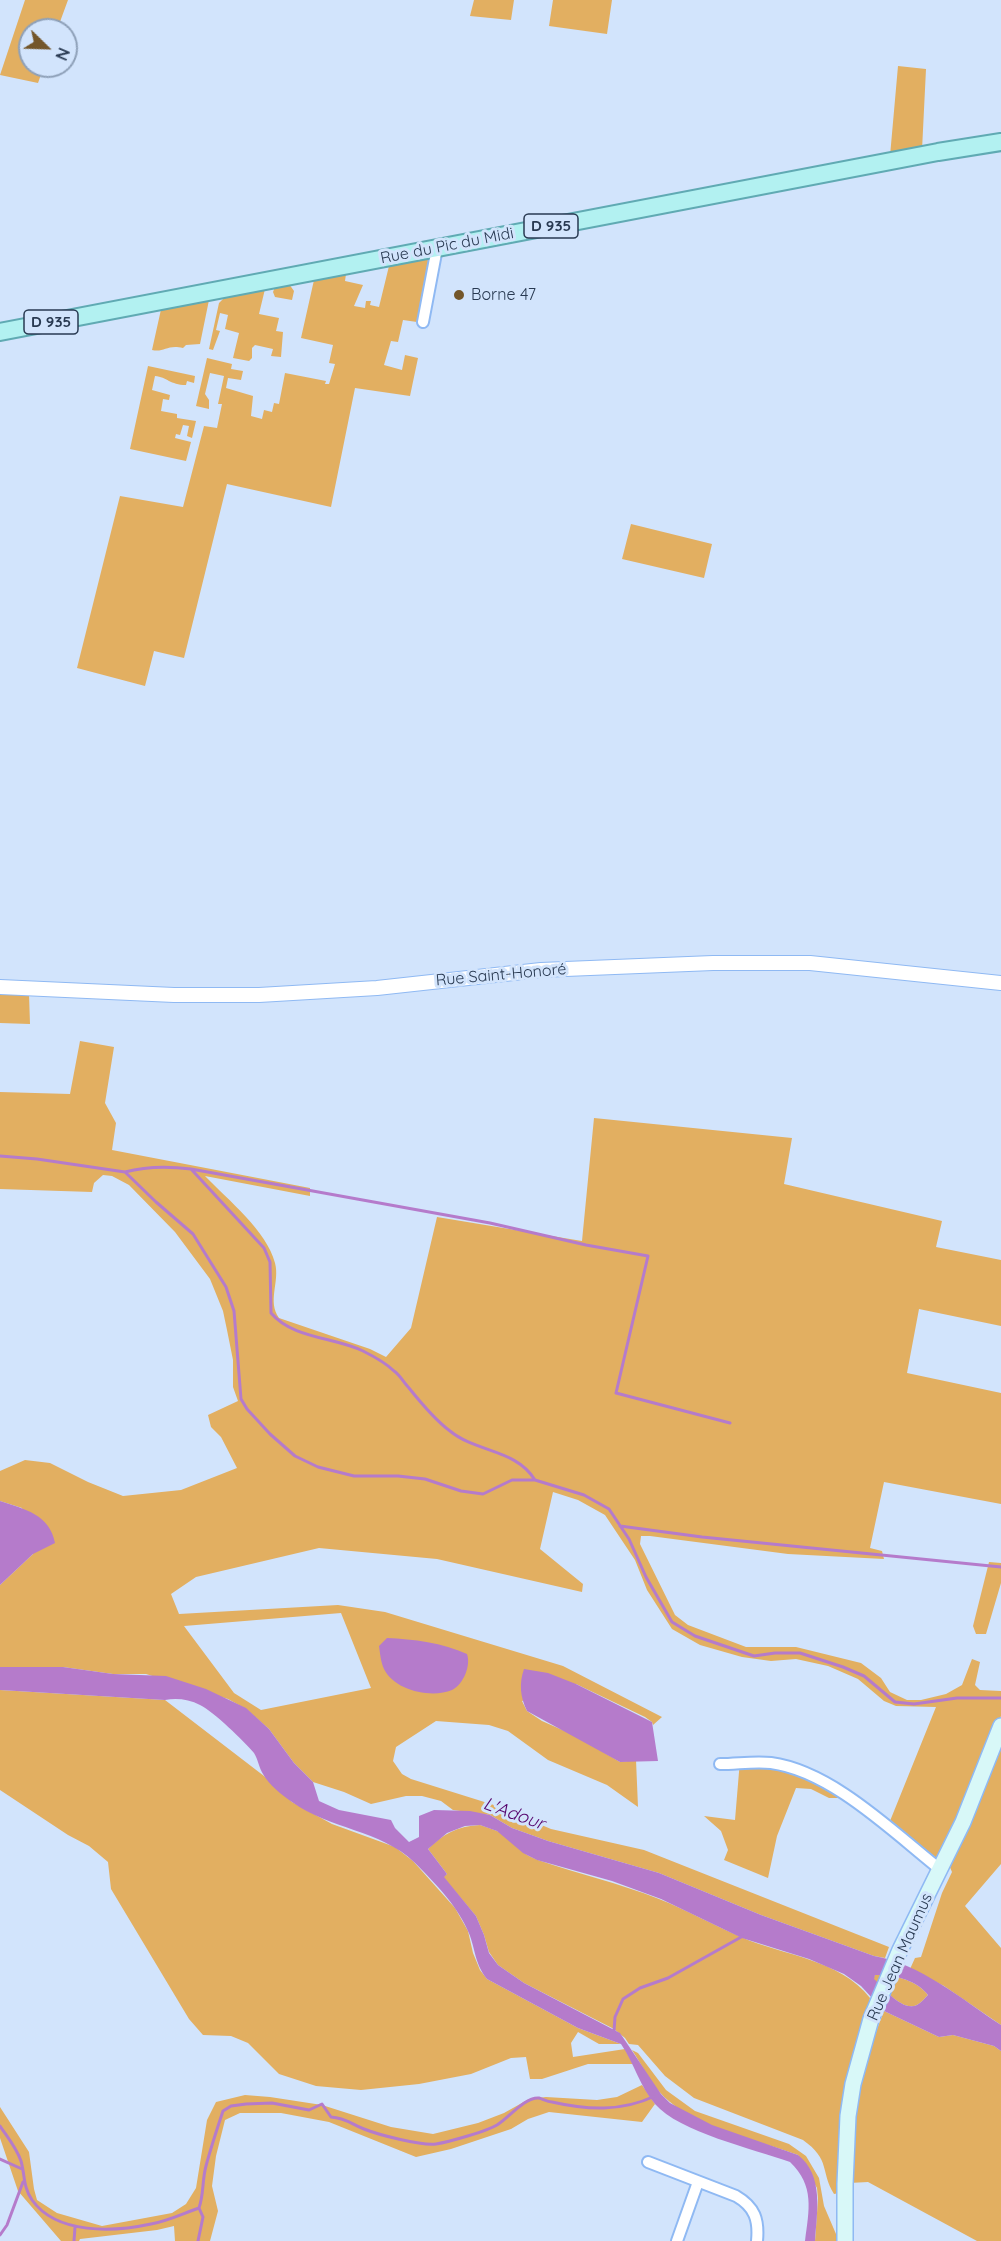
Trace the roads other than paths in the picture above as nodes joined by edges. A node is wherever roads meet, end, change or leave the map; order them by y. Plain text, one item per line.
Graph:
1 (1001, 142) edge
2 (437, 248) junction
3 (423, 322) dead end
4 (0, 332) edge
5 (1001, 983) edge
6 (0, 987) edge
7 (1001, 1726) edge
8 (720, 1764) dead end
9 (941, 1870) junction
10 (648, 2162) dead end
11 (699, 2182) junction
12 (677, 2241) edge
13 (757, 2241) edge
14 (845, 2241) edge

1 - 2 main road, Rue du Pic du Midi / D 935
2 - 3 street
2 - 4 main road, Rue du Pic du Midi / D 935
5 - 6 street, Rue Saint-Honoré
7 - 9 main road, Rue Jean Maumus
8 - 9 street
9 - 14 main road, Rue Jean Maumus
10 - 11 street
11 - 12 street
11 - 13 street

